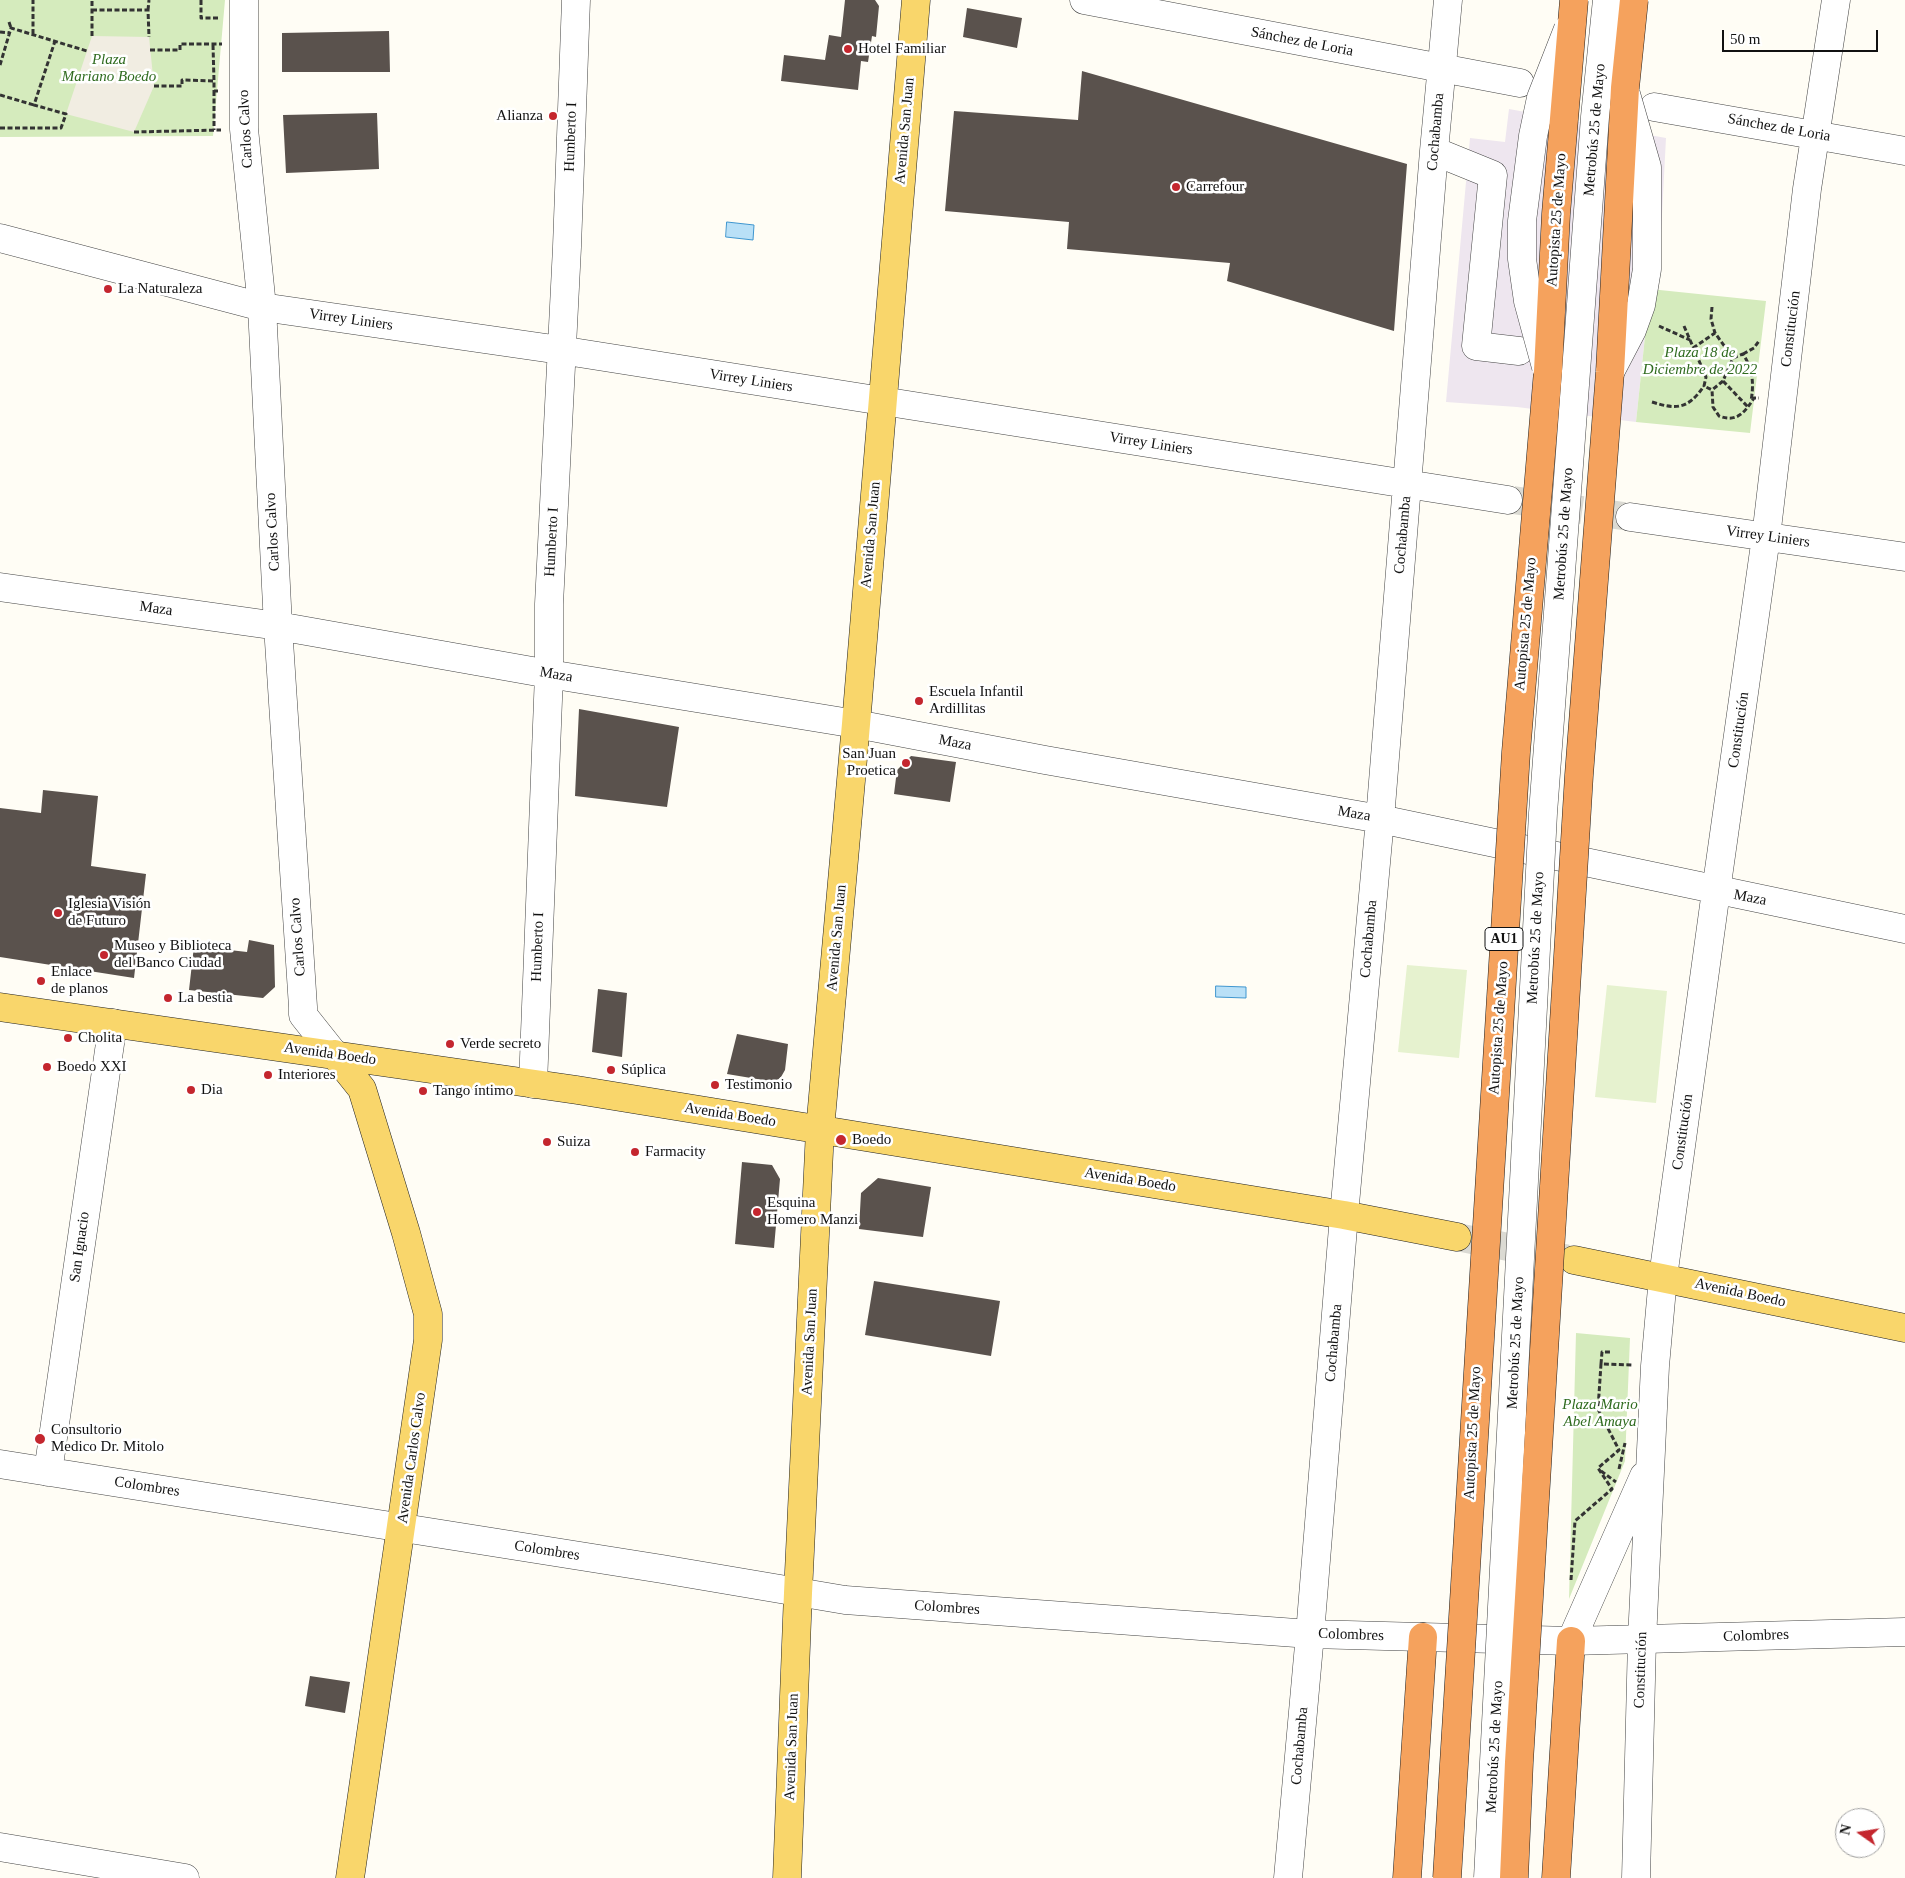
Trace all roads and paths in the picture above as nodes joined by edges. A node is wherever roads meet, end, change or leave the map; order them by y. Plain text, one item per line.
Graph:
1 (33, 0) edge
2 (92, 0) edge
3 (149, 0) edge
4 (201, 0) edge
5 (576, 0) edge
6 (916, 0) edge
7 (1084, 0) edge
8 (1448, 0) edge
9 (1607, 0) edge
10 (1634, 0) edge
11 (1836, 0) edge
12 (1574, 8) edge
13 (92, 10) junction
14 (148, 10) junction
15 (244, 21) edge
16 (9, 22) dead end
17 (11, 28) junction
18 (0, 32) edge
19 (10, 33) junction
20 (33, 34) junction
21 (92, 36) dead end
22 (149, 37) dead end
23 (55, 41) junction
24 (213, 44) junction
25 (150, 50) dead end
26 (87, 51) dead end
27 (0, 64) edge
28 (1441, 69) junction
29 (214, 81) junction
30 (1520, 83) dead end
31 (154, 86) dead end
32 (244, 90) junction
33 (214, 91) junction
34 (0, 95) edge
35 (34, 104) junction
36 (1654, 107) dead end
37 (0, 128) edge
38 (214, 130) junction
39 (244, 130) junction
40 (134, 132) dead end
41 (1815, 134) junction
42 (1434, 151) junction
43 (1905, 151) edge
44 (0, 238) edge
45 (262, 307) junction
46 (1712, 307) dead end
47 (1656, 324) dead end
48 (1684, 326) dead end
49 (1715, 333) junction
50 (1690, 340) junction
51 (1759, 341) dead end
52 (1693, 348) junction
53 (560, 350) junction
54 (1519, 351) dead end
55 (1743, 354) junction
56 (1733, 358) junction
57 (1723, 380) junction
58 (1704, 386) junction
59 (1712, 390) junction
60 (1782, 401) junction
61 (882, 402) junction
62 (1652, 402) dead end
63 (1749, 406) junction
64 (1406, 484) junction
65 (1508, 500) tunnel mouth
66 (1630, 517) tunnel mouth
67 (1766, 537) junction
68 (1905, 558) edge
69 (0, 587) edge
70 (278, 626) junction
71 (549, 674) junction
72 (856, 724) junction
73 (1380, 819) junction
74 (1716, 891) junction
75 (1905, 929) edge
76 (0, 1007) edge
77 (113, 1023) junction
78 (334, 1054) junction
79 (533, 1084) junction
80 (820, 1130) junction
81 (1344, 1215) junction
82 (1458, 1237) tunnel mouth
83 (1574, 1260) tunnel mouth
84 (1663, 1277) junction
85 (1905, 1328) edge
86 (1610, 1352) dead end
87 (1602, 1364) junction
88 (1628, 1365) dead end
89 (1627, 1438) dead end
90 (1651, 1462) junction
91 (0, 1464) edge
92 (1598, 1468) junction
93 (48, 1472) junction
94 (402, 1528) junction
95 (1570, 1589) dead end
96 (798, 1593) junction
97 (1905, 1632) edge
98 (1310, 1634) junction
99 (1424, 1638) junction
100 (1642, 1640) junction
101 (1570, 1641) junction
102 (0, 1847) edge
103 (185, 1878) edge
104 (350, 1878) edge
105 (787, 1878) edge
106 (1288, 1878) edge
107 (1407, 1878) edge
108 (1447, 1878) edge
109 (1488, 1878) edge
110 (1514, 1878) edge
111 (1556, 1878) edge
112 (1636, 1878) edge

1 - 20 path
2 - 13 path
3 - 14 path
4 - 15 path
5 - 53 street, Humberto I
6 - 61 main road, Avenida San Juan
7 - 28 street, Sánchez de Loria
8 - 28 street, Cochabamba
9 - 109 street, Metrobús 25 de Mayo, bridge
10 - 110 highway, bridge
11 - 41 street, Constitución
12 - 108 highway, Autopista 25 de Mayo / AU1, bridge
13 - 14 path
13 - 21 path
14 - 22 path
15 - 24 path
15 - 32 street, Carlos Calvo
16 - 17 path
17 - 19 path
17 - 20 path
18 - 19 path
19 - 27 path
20 - 23 path
23 - 26 path
23 - 35 path
24 - 25 path
24 - 29 path
28 - 30 street, Sánchez de Loria
28 - 42 street, Cochabamba
29 - 31 path
29 - 33 path
32 - 33 path
32 - 39 street, Carlos Calvo
33 - 38 path
34 - 35 path
35 - 37 path
36 - 41 street, Sánchez de Loria
38 - 39 path
38 - 40 path
39 - 45 street, Carlos Calvo
41 - 43 street, Sánchez de Loria
41 - 60 street, Constitución
42 - 54 street
42 - 64 street, Cochabamba
44 - 45 street, Virrey Liniers
45 - 53 street, Virrey Liniers
45 - 70 street, Carlos Calvo
46 - 49 path
47 - 50 path
48 - 50 path
49 - 52 path
49 - 56 path
50 - 52 path
51 - 55 path
52 - 58 path
53 - 61 street, Virrey Liniers
53 - 71 street, Humberto I
55 - 56 path
55 - 63 path
56 - 57 path
57 - 59 path
57 - 63 path
58 - 59 path
58 - 62 path
59 - 63 path
60 - 63 path
60 - 67 street, Constitución
61 - 64 street, Virrey Liniers
61 - 72 main road, Avenida San Juan
64 - 65 street, Virrey Liniers
64 - 73 street, Cochabamba
66 - 67 street, Virrey Liniers
67 - 68 street, Virrey Liniers
67 - 74 street, Constitución
69 - 70 street, Maza
70 - 71 street, Maza
70 - 78 street, Carlos Calvo
71 - 72 street, Maza
71 - 79 street, Humberto I
72 - 73 street, Maza
72 - 80 main road, Avenida San Juan
73 - 74 street, Maza
73 - 81 street, Cochabamba
74 - 75 street, Maza
74 - 84 street, Constitución
76 - 77 main road, Avenida Boedo
77 - 78 main road, Avenida Boedo
77 - 93 street, San Ignacio
78 - 79 main road, Avenida Boedo
78 - 94 main road, Avenida Carlos Calvo
79 - 80 main road, Avenida Boedo
80 - 81 main road, Avenida Boedo
80 - 96 main road, Avenida San Juan
81 - 82 main road, Avenida Boedo
81 - 98 street, Cochabamba
83 - 84 main road, Avenida Boedo
84 - 85 main road, Avenida Boedo
84 - 90 street, Constitución
86 - 87 path
87 - 88 path
87 - 92 path
89 - 92 path
90 - 100 street, Constitución
90 - 101 street, Constitución
91 - 93 street, Colombres
92 - 95 path
93 - 94 street, Colombres
94 - 96 street, Colombres
94 - 104 main road, Avenida Carlos Calvo
96 - 98 street, Colombres
96 - 105 main road, Avenida San Juan
97 - 100 street, Colombres
98 - 99 street, Colombres
98 - 106 street, Cochabamba
99 - 101 street, Colombres
99 - 107 highway
100 - 101 street, Colombres
100 - 112 street, Constitución
101 - 111 highway
102 - 103 street

